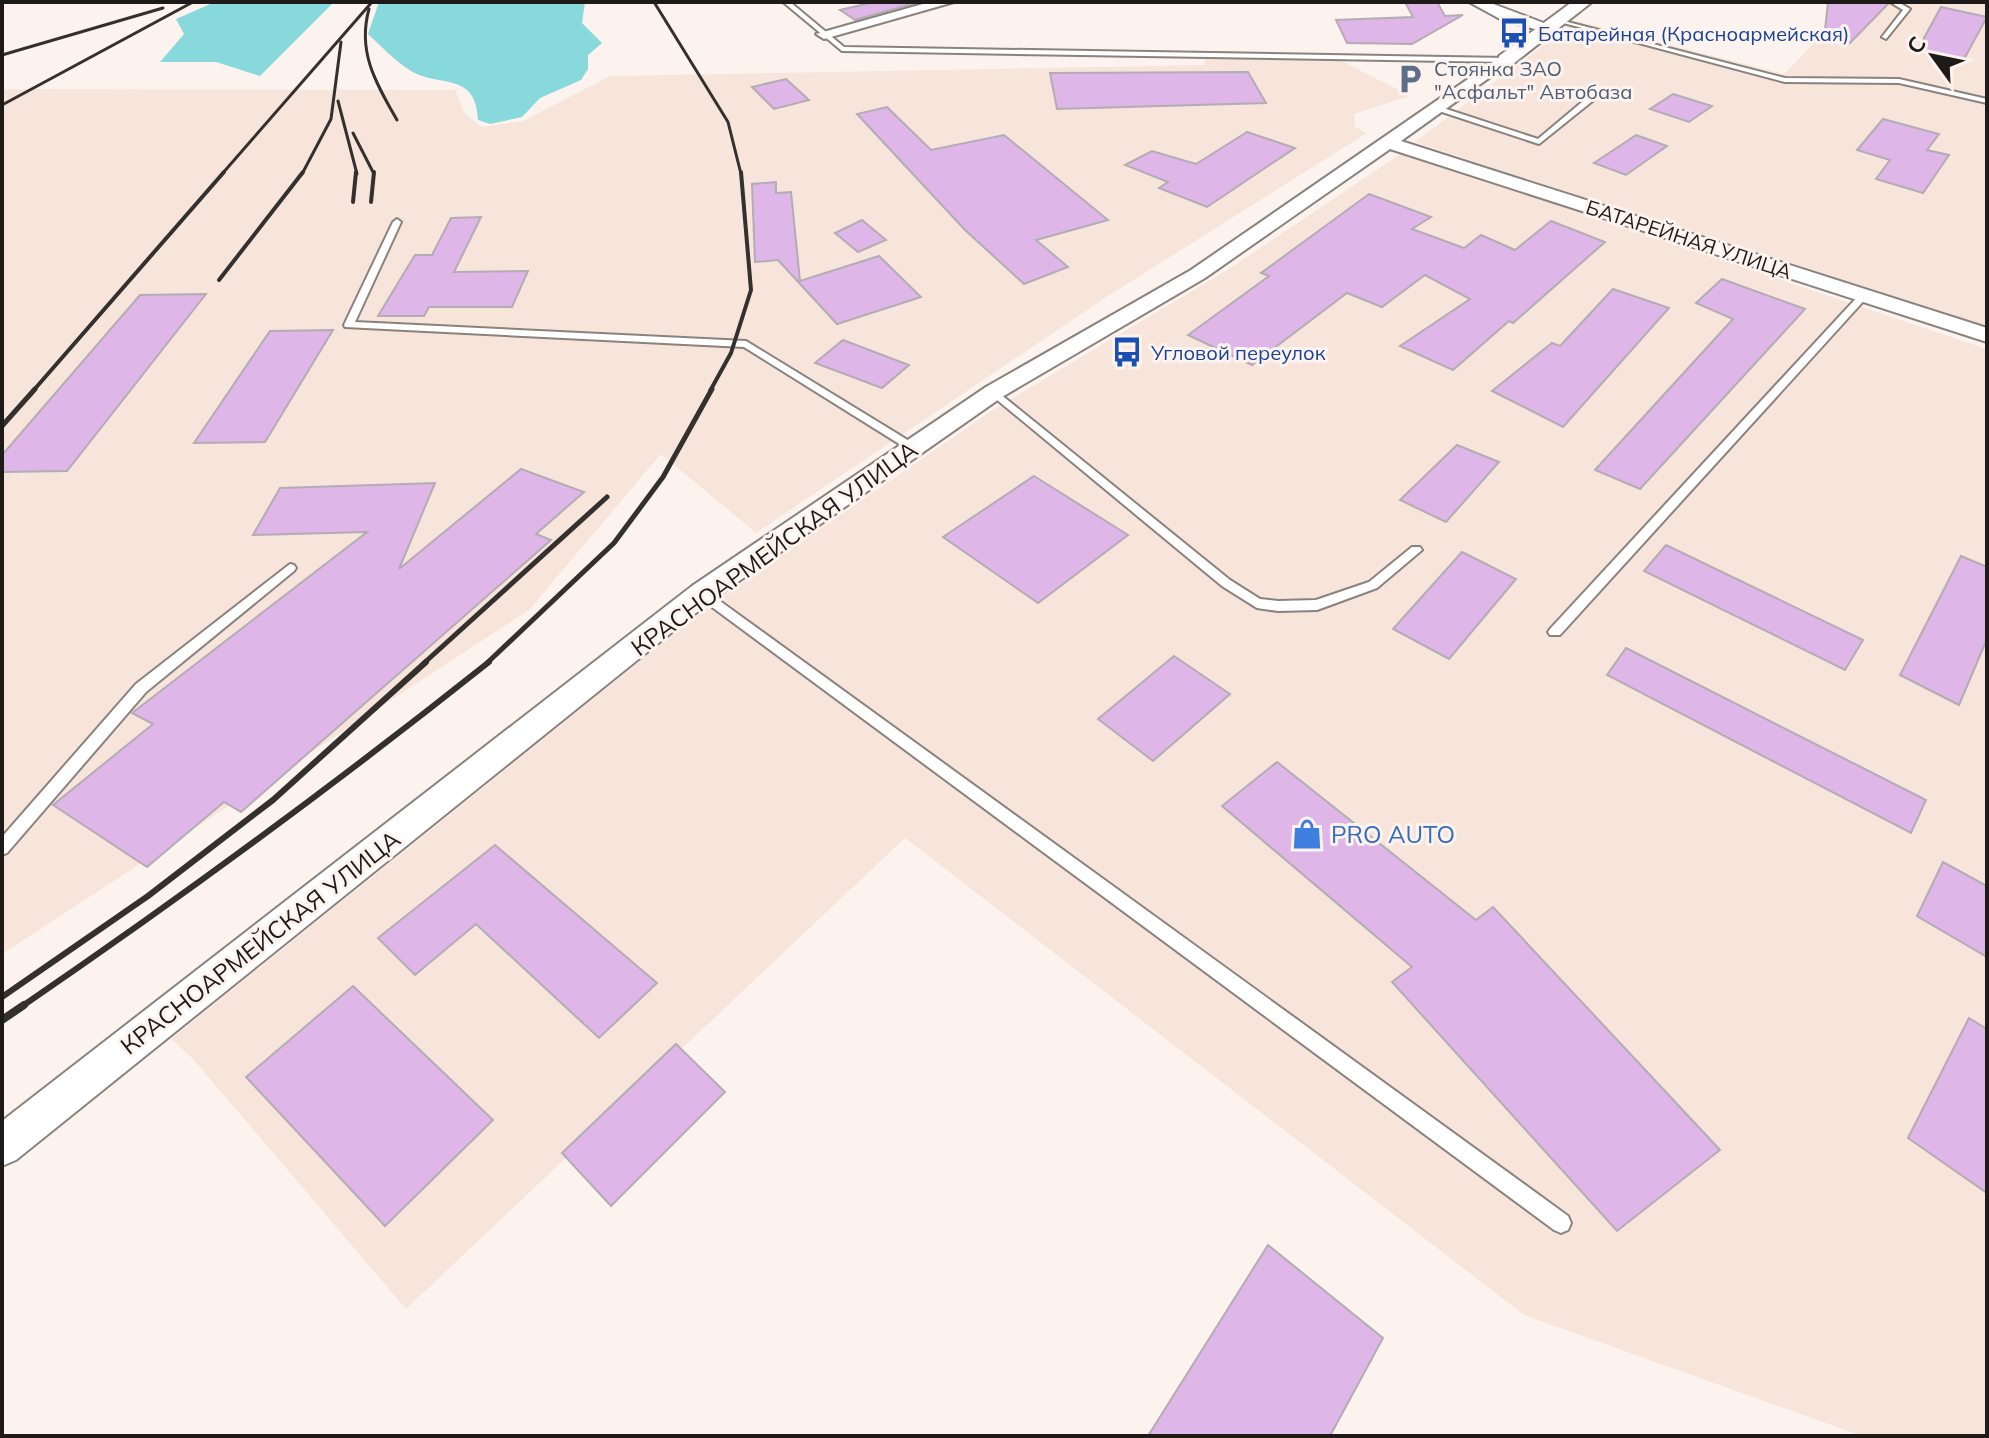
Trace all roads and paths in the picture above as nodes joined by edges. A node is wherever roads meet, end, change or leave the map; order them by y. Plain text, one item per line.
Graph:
1 (786, 2) edge
2 (947, 2) edge
3 (1476, 2) edge
4 (1583, 2) edge
5 (1893, 2) edge
6 (1554, 24) junction
7 (824, 34) junction
8 (1886, 37) dead end
9 (1506, 60) junction
10 (1591, 99) dead end
11 (1987, 101) edge
12 (1437, 109) junction
13 (1390, 143) junction
14 (397, 222) dead end
15 (1864, 295) junction
16 (1987, 335) edge
17 (994, 392) junction
18 (913, 447) junction
19 (1416, 550) dead end
20 (290, 568) dead end
21 (702, 593) junction
22 (1555, 632) dead end
23 (2, 848) edge
24 (2, 1146) edge
25 (1561, 1223) dead end

1 - 7 lane
2 - 7 street
3 - 6 street
4 - 6 street, КРАСНОАРМЕЙСКАЯ УЛИЦА
5 - 8 lane
6 - 9 street, КРАСНОАРМЕЙСКАЯ УЛИЦА
6 - 11 lane
7 - 9 lane
9 - 12 street, КРАСНОАРМЕЙСКАЯ УЛИЦА
10 - 12 lane
12 - 13 street, КРАСНОАРМЕЙСКАЯ УЛИЦА
13 - 15 street, БАТАРЕЙНАЯ УЛИЦА
13 - 17 street, КРАСНОАРМЕЙСКАЯ УЛИЦА
14 - 18 lane
15 - 16 street, БАТАРЕЙНАЯ УЛИЦА
15 - 22 lane
17 - 18 street, КРАСНОАРМЕЙСКАЯ УЛИЦА
17 - 19 lane
18 - 21 street, КРАСНОАРМЕЙСКАЯ УЛИЦА
20 - 23 lane
21 - 24 street, КРАСНОАРМЕЙСКАЯ УЛИЦА
21 - 25 lane

